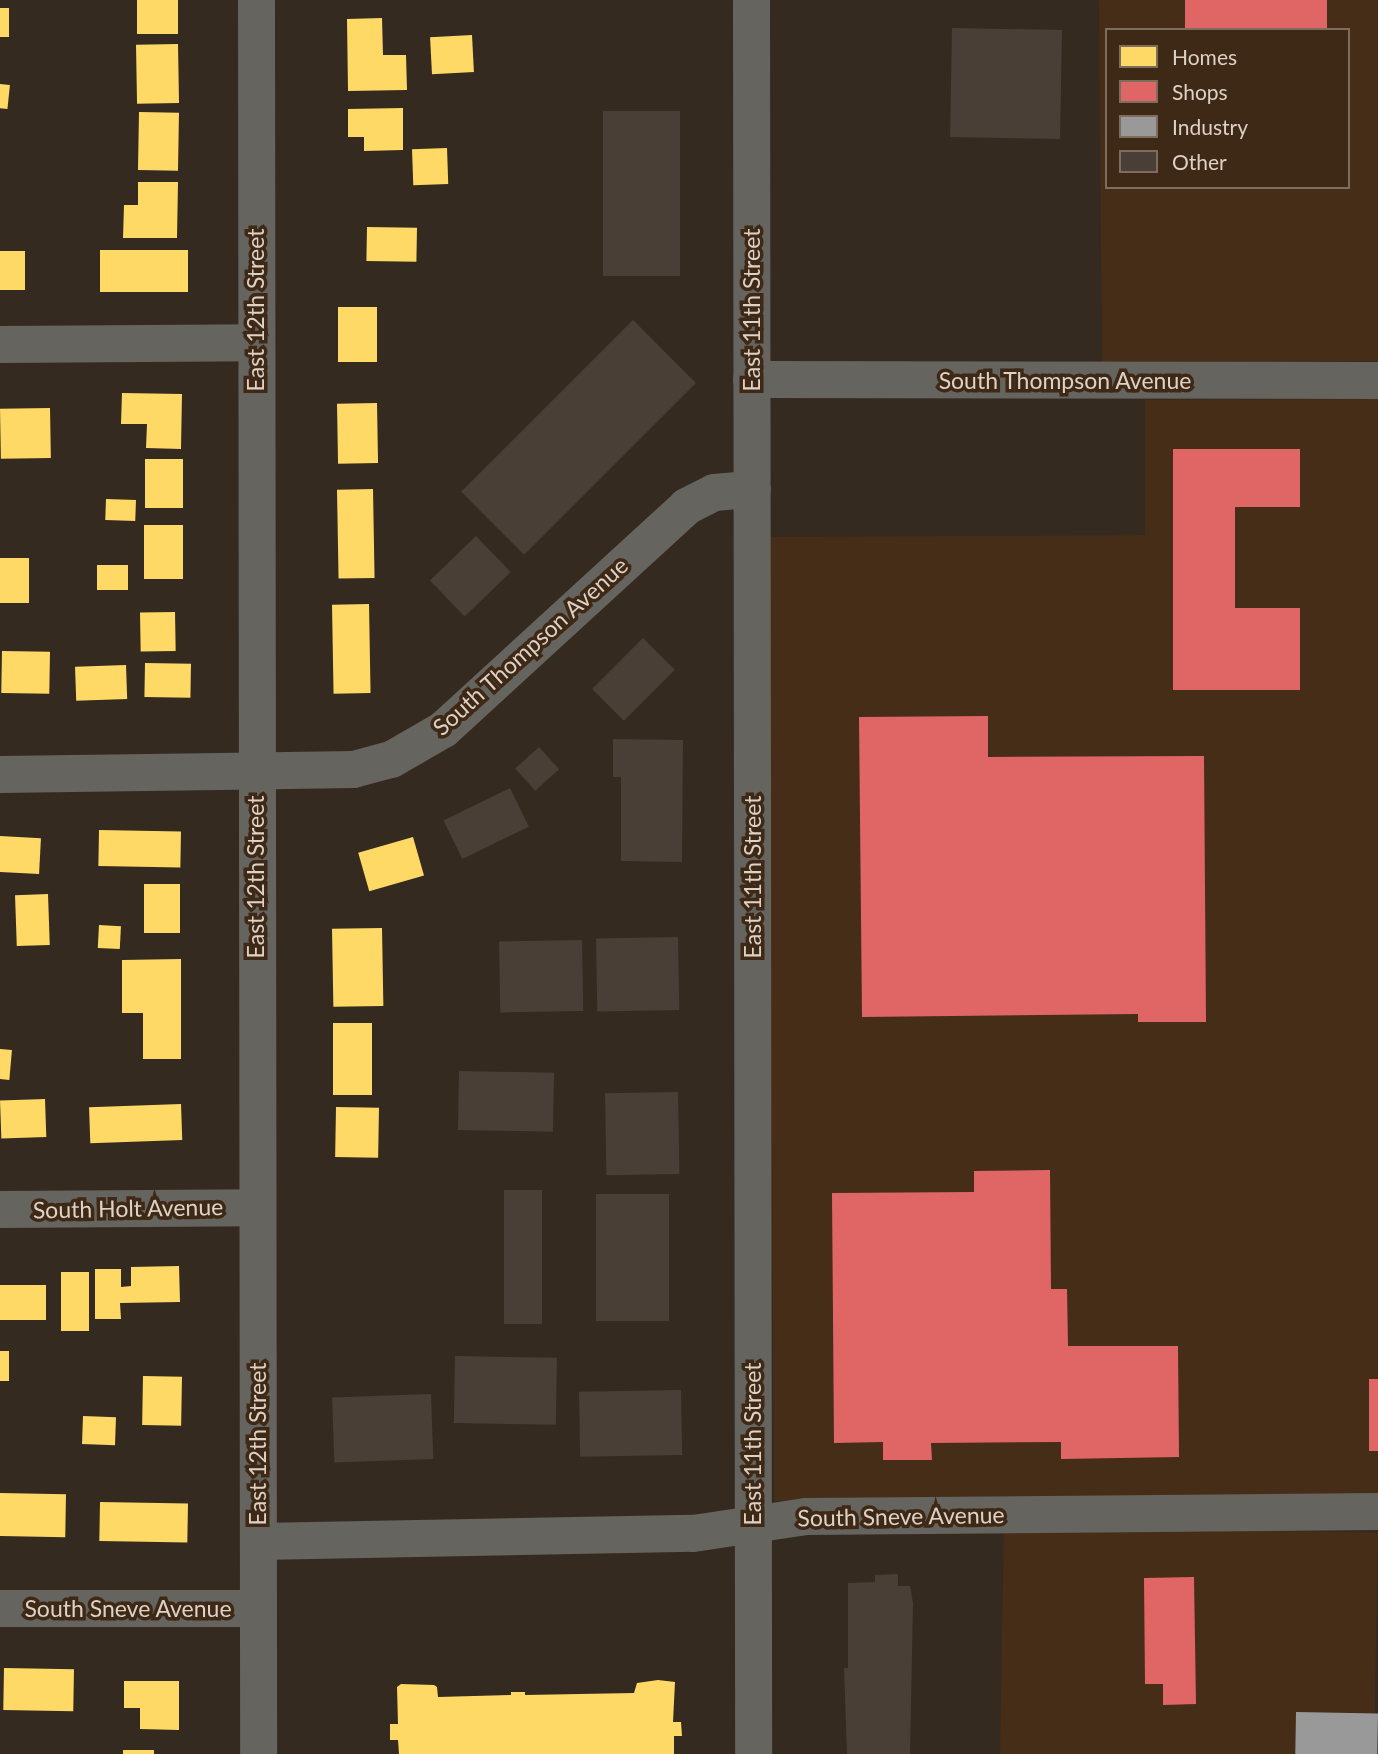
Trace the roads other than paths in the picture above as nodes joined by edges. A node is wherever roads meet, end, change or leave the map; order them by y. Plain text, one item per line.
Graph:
1 (256, 0) edge
2 (751, 0) edge
3 (255, 342) junction
4 (0, 344) edge
5 (751, 379) junction
6 (1378, 380) edge
7 (752, 489) junction
8 (254, 773) junction
9 (0, 774) edge
10 (257, 1207) junction
11 (0, 1209) edge
12 (1378, 1511) edge
13 (752, 1524) junction
14 (258, 1541) junction
15 (0, 1608) edge
16 (257, 1608) junction
17 (258, 1754) edge
18 (753, 1754) edge

1 - 3 street, East 12th Street
2 - 5 street, East 11th Street
3 - 4 street
3 - 8 street, East 12th Street
5 - 6 street, South Thompson Avenue
5 - 7 street, East 11th Street
7 - 8 street, South Thompson Avenue
7 - 13 street, East 11th Street
8 - 9 street, South Thompson Avenue
8 - 10 street, East 12th Street
10 - 11 street, South Holt Avenue
10 - 14 street, East 12th Street
12 - 13 street, South Sneve Avenue
13 - 14 street, South Sneve Avenue
13 - 18 street, East 11th Street
14 - 16 street, East 12th Street
15 - 16 street, South Sneve Avenue
16 - 17 street, East 12th Street

